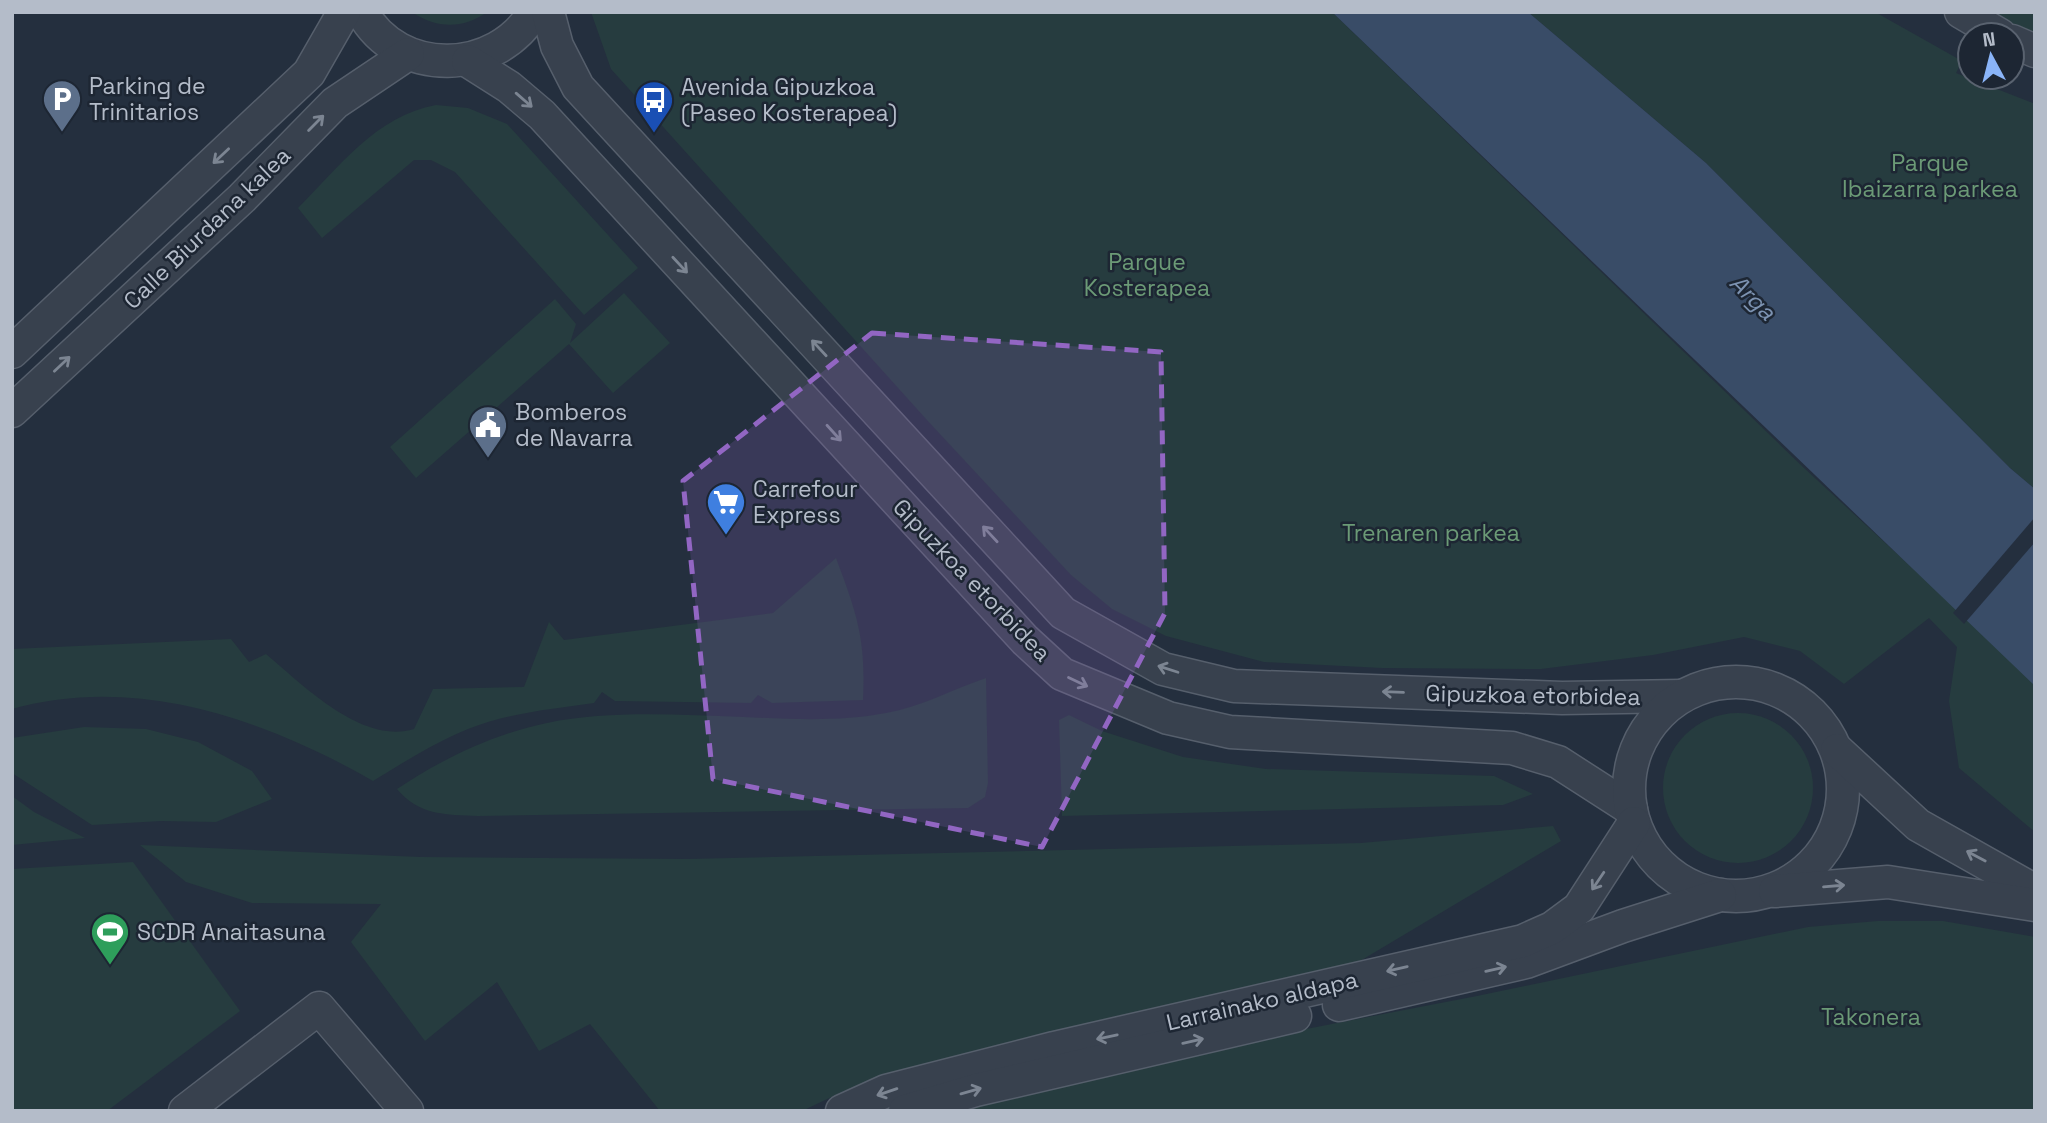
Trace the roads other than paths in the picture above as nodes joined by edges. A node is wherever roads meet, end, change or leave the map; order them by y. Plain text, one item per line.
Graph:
1 (344, 12) edge
2 (362, 12) edge
3 (534, 12) edge
4 (548, 12) edge
5 (1961, 12) edge
6 (1976, 21) edge
7 (408, 54) junction
8 (468, 61) junction
9 (12, 352) edge
10 (12, 411) edge
11 (1682, 696) junction
12 (1837, 750) junction
13 (1632, 816) junction
14 (1766, 891) junction
15 (2035, 891) edge
16 (1720, 895) junction
17 (2035, 905) edge
18 (185, 1111) edge
19 (407, 1111) edge
20 (842, 1111) edge
21 (905, 1111) edge

1 -> 9 street, Calle Biurdana kalea
2 - 7 street
3 - 8 street
11 -> 4 street, Gipuzkoa etorbidea
5 - 6 street
7 - 8 street
10 -> 7 street, Calle Biurdana kalea
8 -> 13 street, Gipuzkoa etorbidea
11 - 12 street
11 - 13 street
12 - 14 street
15 -> 12 street
13 - 16 street
13 -> 20 street, Larrainako aldapa
14 - 16 street
14 -> 17 street
21 -> 16 street, Larrainako aldapa
18 - 19 street

